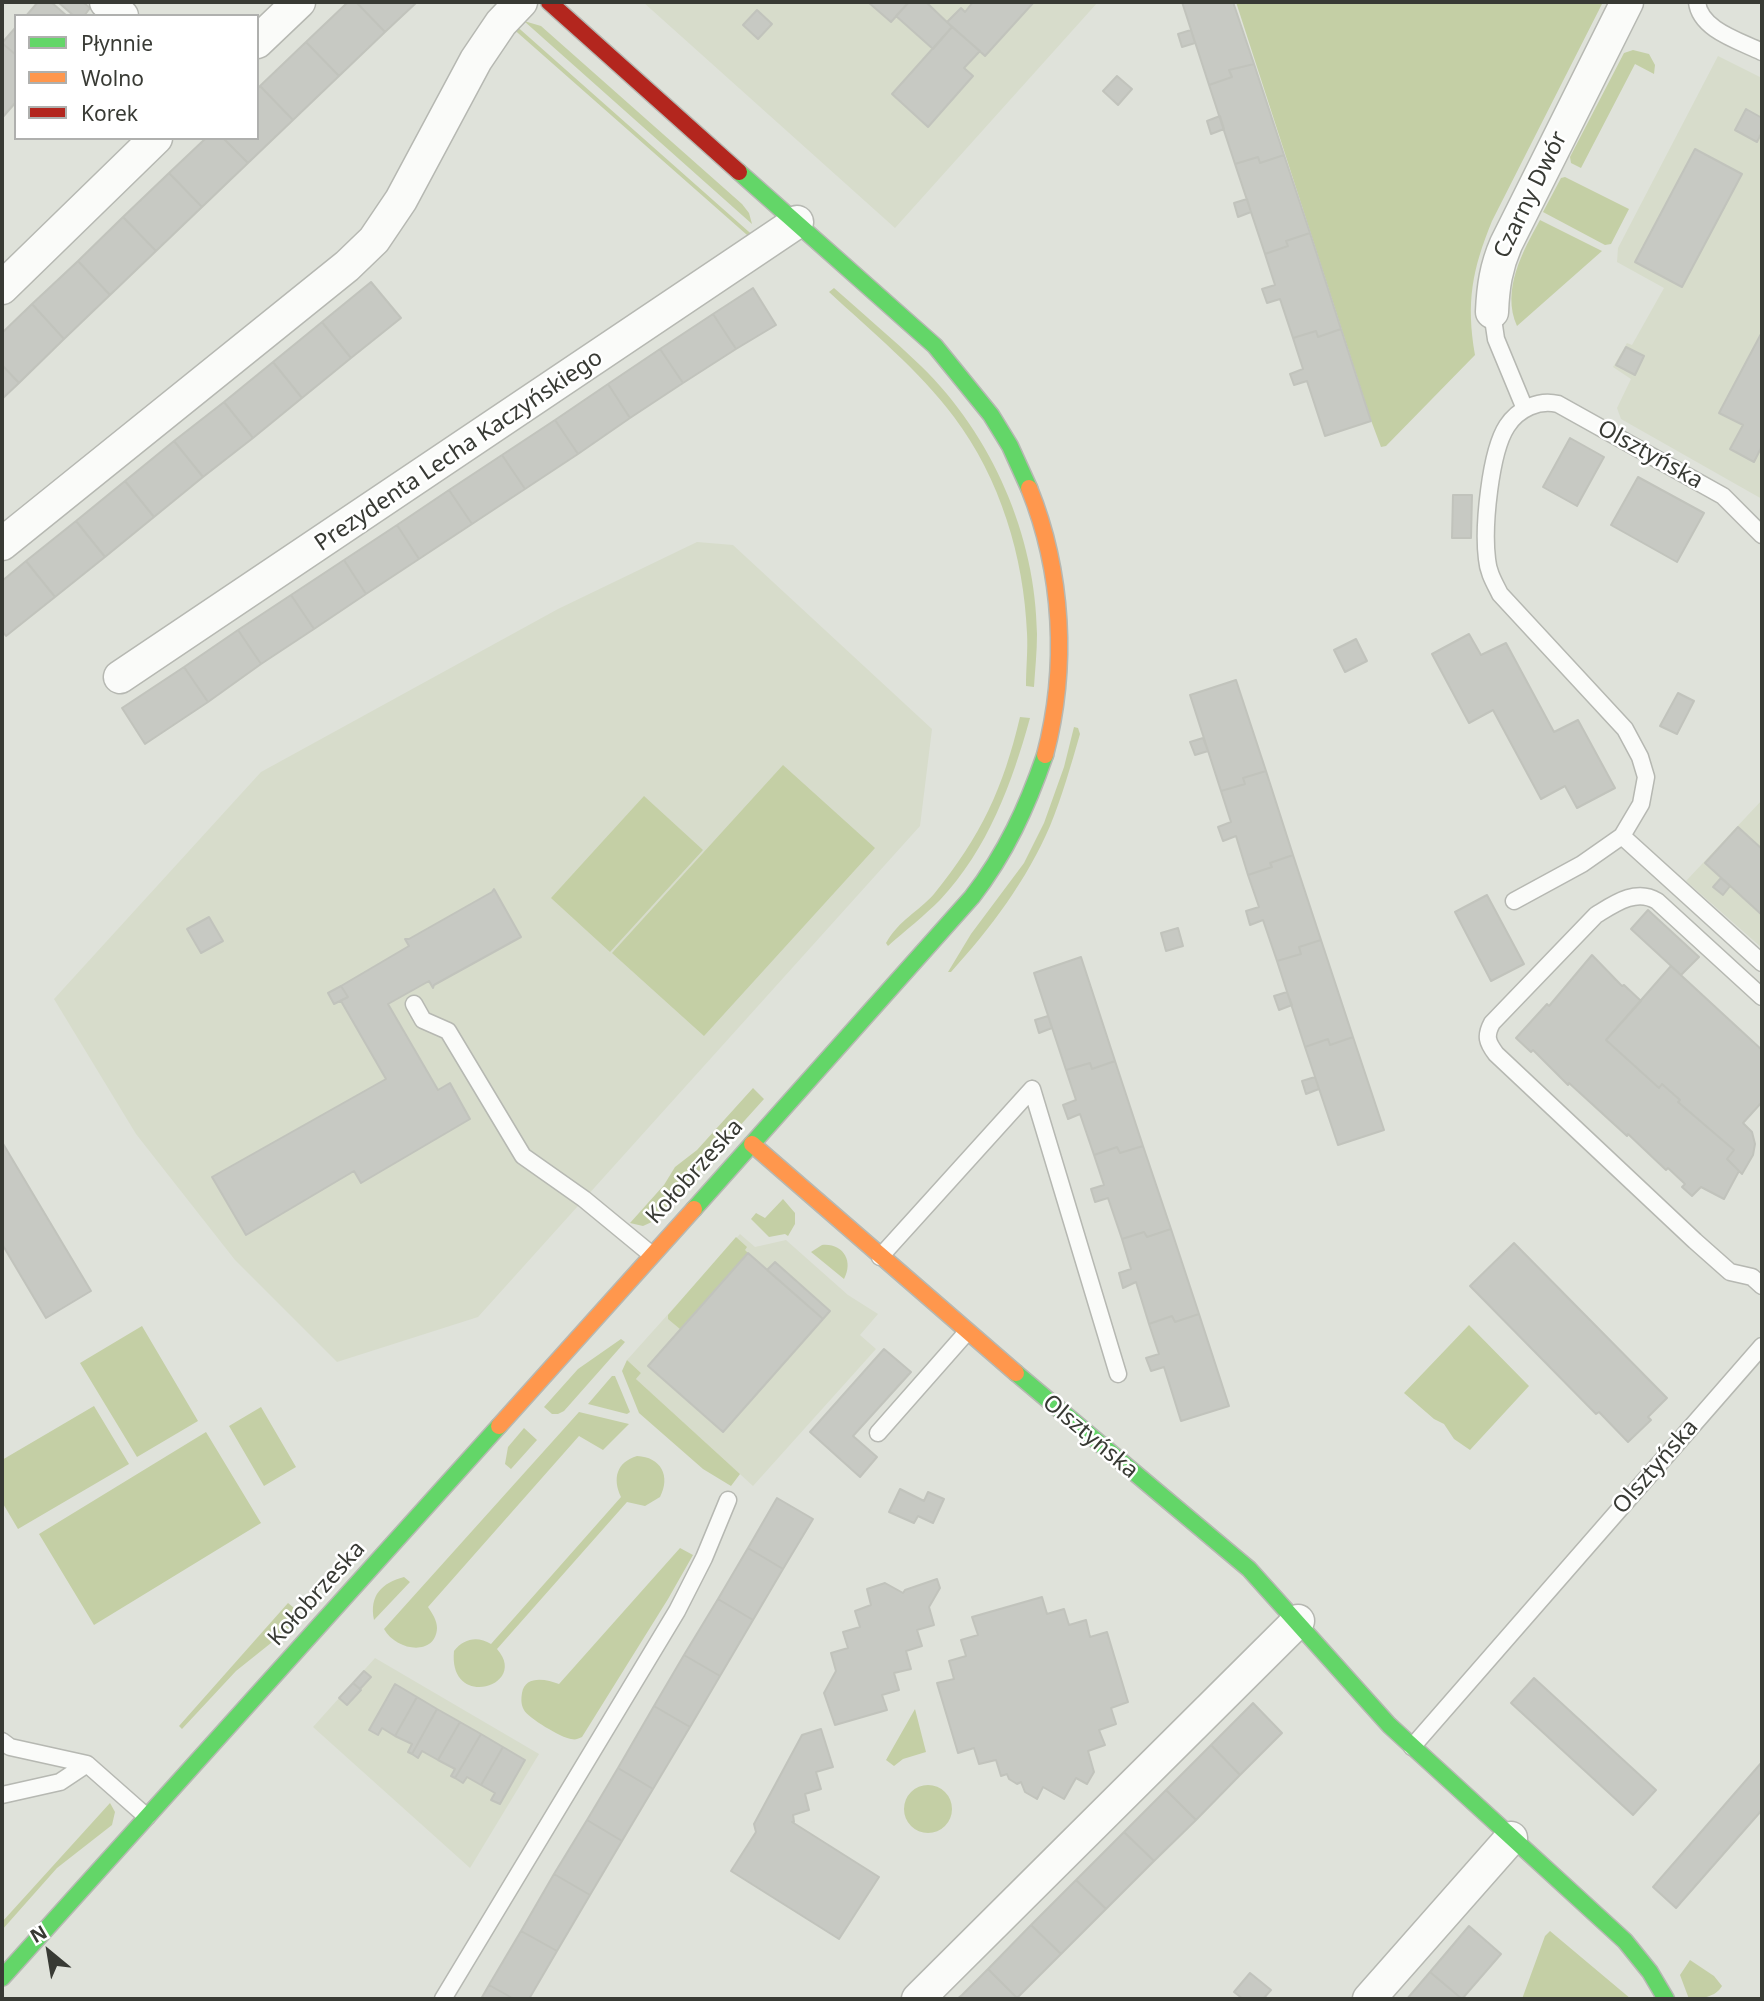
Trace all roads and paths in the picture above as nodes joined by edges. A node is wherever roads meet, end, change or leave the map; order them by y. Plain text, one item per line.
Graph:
1 (106, 2) edge
2 (299, 2) edge
3 (521, 2) edge
4 (549, 2) edge
5 (1627, 2) edge
6 (1697, 2) edge
7 (120, 14) edge
8 (259, 40) edge
9 (1762, 52) edge
10 (154, 140) edge
11 (797, 222) junction
12 (2, 288) edge
13 (1492, 312) joint
14 (1523, 403) junction
15 (1762, 535) edge
16 (2, 544) edge
17 (120, 677) dead end
18 (1622, 836) junction
19 (1514, 901) dead end
20 (1762, 964) edge
21 (1762, 997) edge
22 (414, 1004) dead end
23 (752, 1144) junction
24 (652, 1255) junction
25 (880, 1257) junction
26 (1762, 1286) edge
27 (967, 1332) junction
28 (1762, 1346) edge
29 (1118, 1374) dead end
30 (878, 1433) dead end
31 (728, 1500) dead end
32 (1298, 1621) junction
33 (2, 1741) edge
34 (1411, 1747) junction
35 (87, 1764) junction
36 (2, 1795) edge
37 (147, 1817) junction
38 (1511, 1838) junction
39 (2, 1978) edge
40 (443, 1999) edge
41 (918, 1999) edge
42 (1369, 1999) edge
43 (1666, 1999) edge

1 - 7 street
2 - 8 street
3 - 16 street
4 - 11 street
5 - 13 street, Czarny Dwór
6 - 9 lane
10 - 12 street
11 - 17 street, Prezydenta Lecha Kaczyńskiego
11 - 23 street, Kołobrzeska
13 - 14 lane, Czarny Dwór
14 - 15 lane, Olsztyńska
14 - 18 lane
18 - 19 lane
18 - 20 lane
21 - 26 lane
22 - 24 lane
23 - 24 street, Kołobrzeska
23 - 25 street, Olsztyńska
24 - 37 street, Kołobrzeska
25 - 27 street, Olsztyńska
25 - 29 lane
27 - 30 lane
27 - 32 street, Olsztyńska
28 - 34 lane, Olsztyńska
31 - 40 lane
32 - 34 street, Olsztyńska
32 - 41 street
33 - 35 lane
34 - 38 street, Olsztyńska
35 - 36 lane
35 - 37 lane
37 - 39 street, Kołobrzeska
38 - 42 street
38 - 43 street, Olsztyńska

